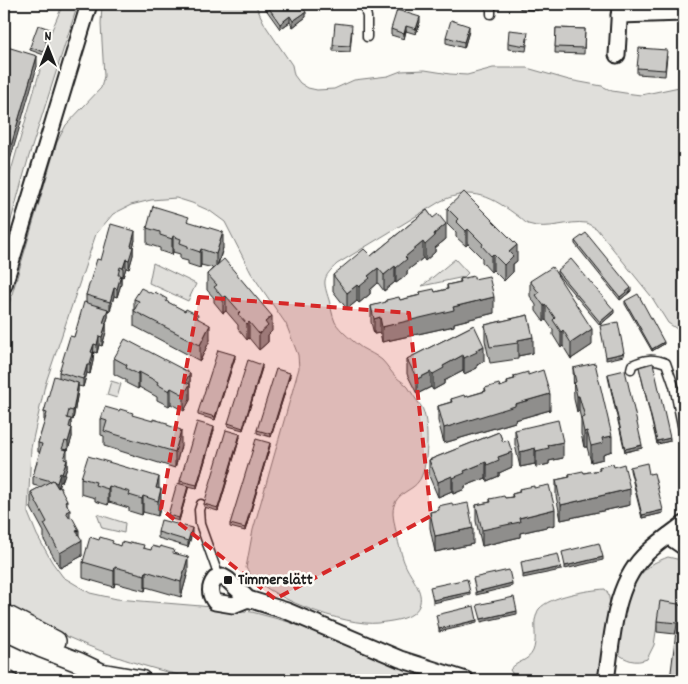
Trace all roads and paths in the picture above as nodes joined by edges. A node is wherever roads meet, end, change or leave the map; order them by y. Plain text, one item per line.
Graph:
1 (89, 4) edge
2 (364, 4) edge
3 (491, 4) edge
4 (619, 9) edge
5 (684, 12) edge
6 (491, 14) dead end
7 (367, 37) dead end
8 (618, 55) dead end
9 (4, 285) edge
10 (631, 368) dead end
11 (684, 435) edge
12 (201, 504) dead end
13 (684, 524) edge
14 (668, 536) junction
15 (684, 546) edge
16 (219, 577) junction
17 (248, 599) junction
18 (4, 614) edge
19 (4, 630) edge
20 (4, 671) edge
21 (137, 679) edge
22 (15, 680) edge
23 (466, 680) edge
24 (606, 680) edge

1 - 9 street
2 - 7 lane
3 - 6 lane
4 - 5 street
4 - 8 street
10 - 11 lane
12 - 16 lane
13 - 14 street
14 - 15 street
14 - 24 street
16 - 17 street
16 - 17 street
17 - 23 street
18 - 21 street
19 - 21 street
20 - 22 lane

